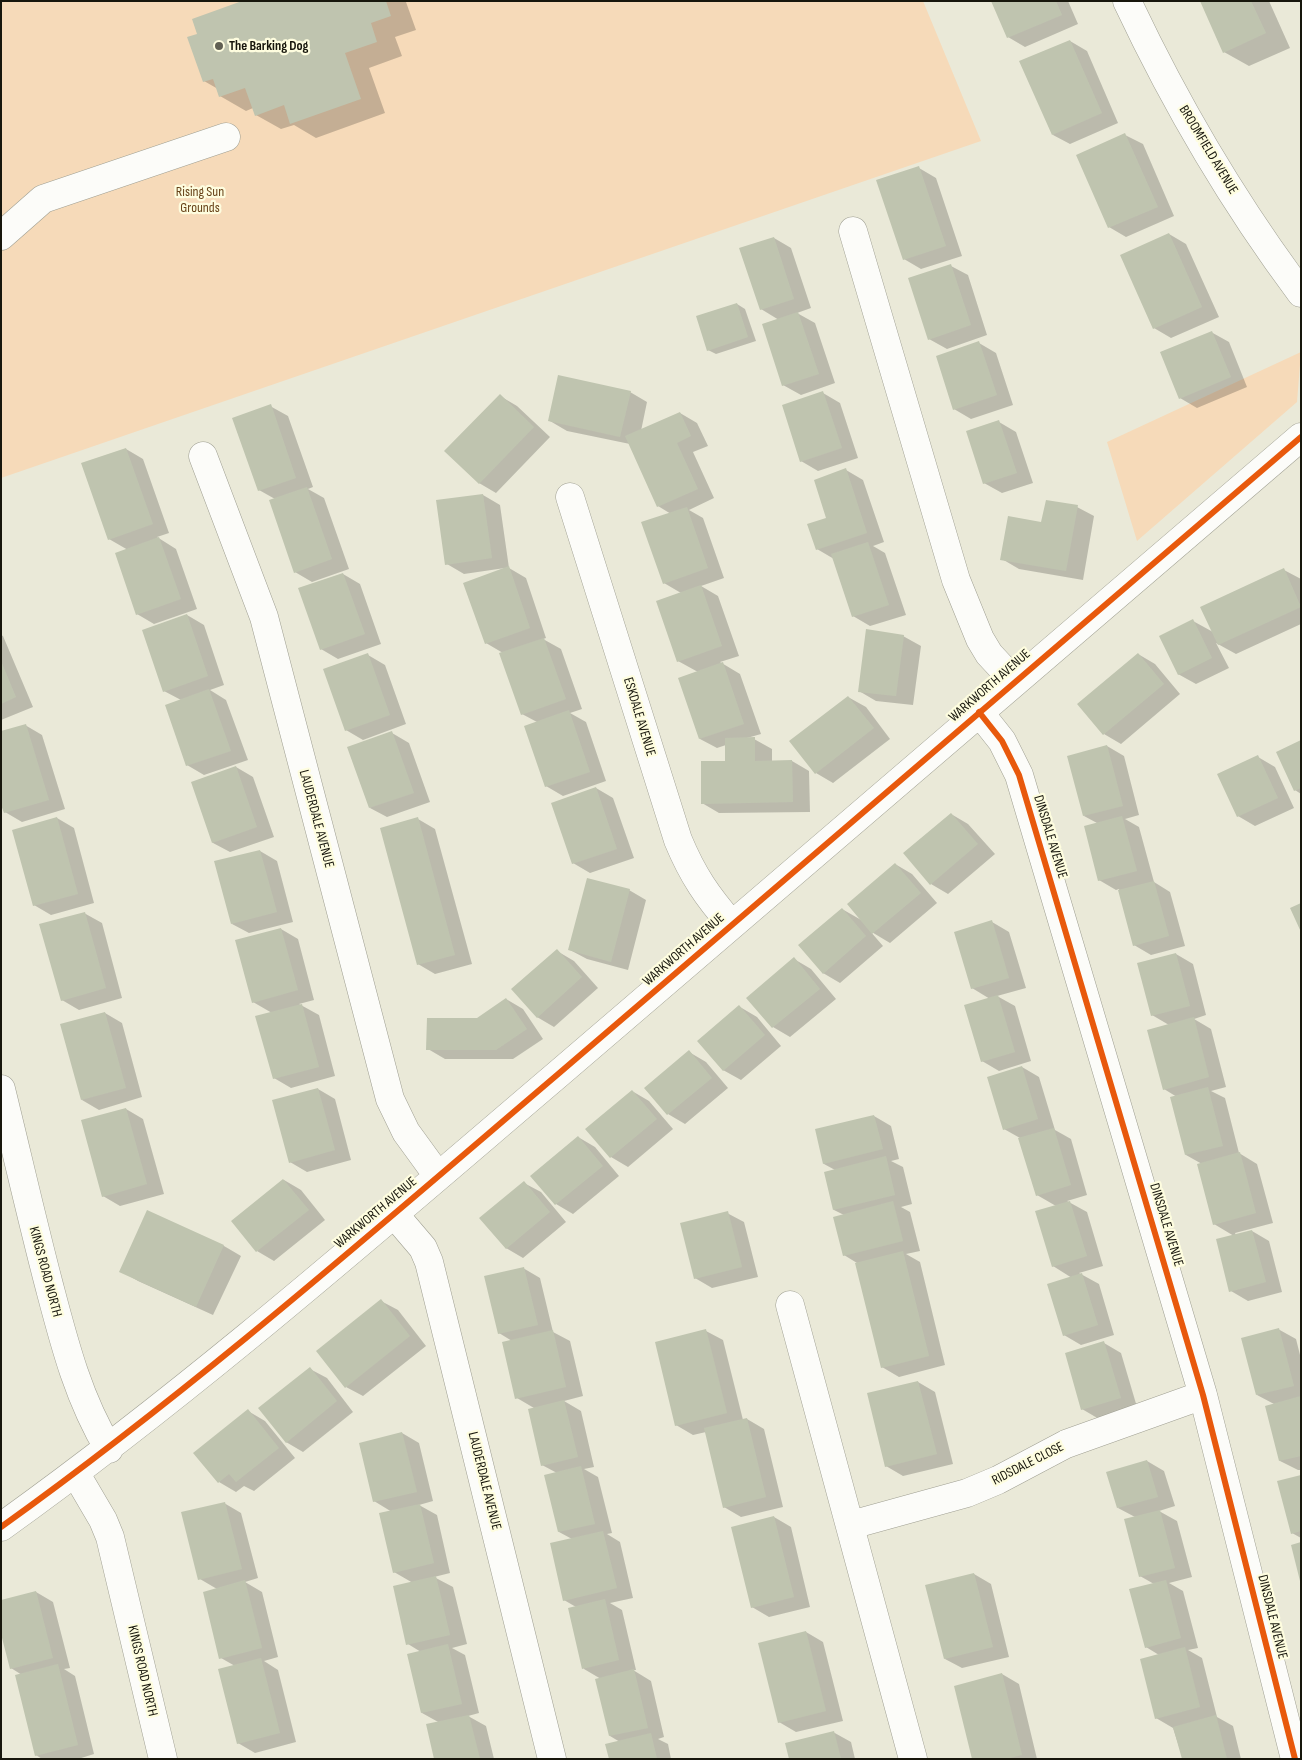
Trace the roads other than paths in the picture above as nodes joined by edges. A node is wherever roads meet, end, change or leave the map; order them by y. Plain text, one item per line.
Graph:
1 (1127, 1) edge
2 (226, 137) dead end
3 (853, 232) dead end
4 (1, 236) edge
5 (1301, 293) edge
6 (1301, 437) edge
7 (203, 456) dead end
8 (570, 497) dead end
9 (1014, 681) junction
10 (979, 712) junction
11 (732, 925) junction
12 (1, 1089) edge
13 (438, 1176) junction
14 (394, 1214) junction
15 (790, 1305) dead end
16 (1203, 1395) junction
17 (109, 1449) junction
18 (76, 1474) junction
19 (851, 1525) junction
20 (1, 1527) edge
21 (163, 1759) edge
22 (552, 1759) edge
23 (913, 1759) edge
24 (1295, 1759) edge

1 - 5 street, BROOMFIELD AVENUE
2 - 4 street
3 - 9 street
6 - 9 street, WARKWORTH AVENUE
7 - 13 street, LAUDERDALE AVENUE
8 - 11 street, ESKDALE AVENUE
9 - 10 street, WARKWORTH AVENUE
10 - 11 street, WARKWORTH AVENUE
10 - 16 street, DINSDALE AVENUE
11 - 13 street, WARKWORTH AVENUE
12 - 17 street, KINGS ROAD NORTH
13 - 14 street, WARKWORTH AVENUE
14 - 17 street, WARKWORTH AVENUE
14 - 22 street, LAUDERDALE AVENUE
15 - 19 street
16 - 19 street, RIDSDALE CLOSE
16 - 24 street, DINSDALE AVENUE
17 - 18 street, WARKWORTH AVENUE
18 - 20 street, WARKWORTH AVENUE
18 - 21 street, KINGS ROAD NORTH
19 - 23 street

